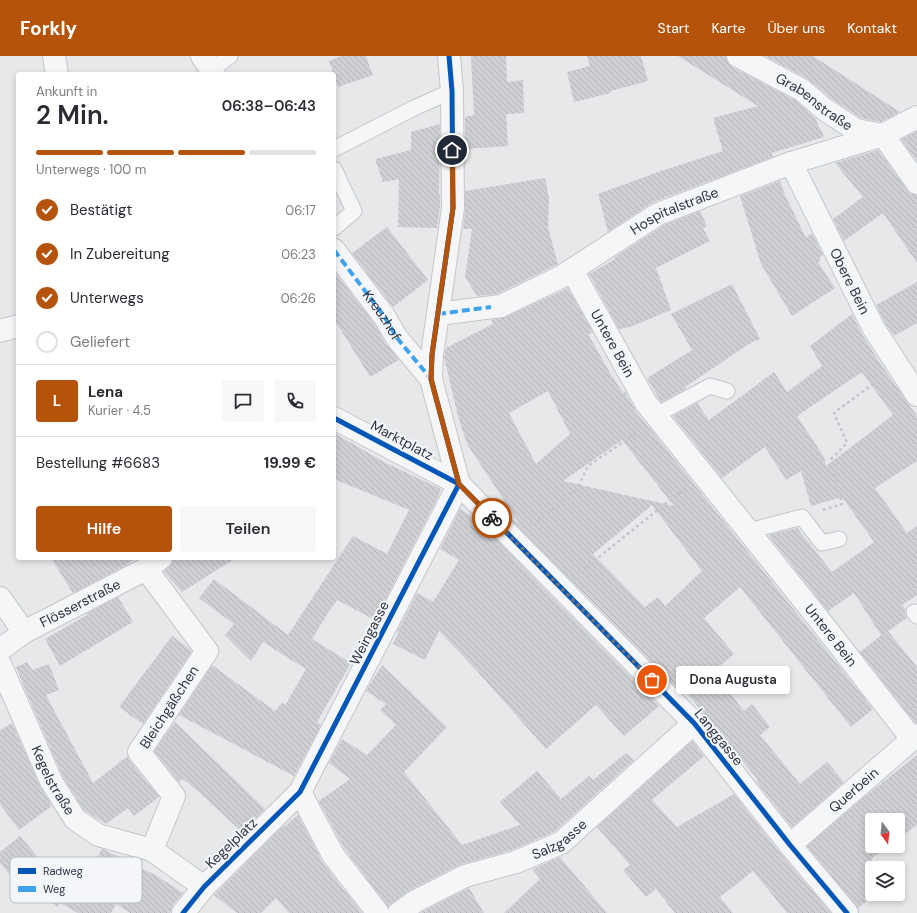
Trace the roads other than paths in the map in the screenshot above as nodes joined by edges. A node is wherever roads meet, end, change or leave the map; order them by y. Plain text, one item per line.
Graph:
1 (54, 56) edge
2 (230, 56) edge
3 (449, 56) edge
4 (738, 56) edge
5 (209, 67) edge
6 (57, 72) edge
7 (452, 91) junction
8 (917, 117) edge
9 (883, 135) junction
10 (336, 148) edge
11 (790, 163) junction
12 (336, 173) edge
13 (917, 183) edge
14 (336, 226) edge
15 (336, 253) edge
16 (572, 270) junction
17 (438, 314) junction
18 (431, 379) junction
19 (727, 391) dead end
20 (917, 395) edge
21 (657, 416) junction
22 (336, 419) edge
23 (459, 484) junction
24 (749, 531) junction
25 (839, 539) dead end
26 (154, 563) edge
27 (0, 598) edge
28 (24, 632) junction
29 (0, 650) edge
30 (0, 664) edge
31 (694, 723) junction
32 (914, 738) edge
33 (300, 792) junction
34 (790, 845) junction
35 (152, 850) junction
36 (204, 887) junction
37 (183, 913) edge
38 (378, 913) edge
39 (399, 913) edge
40 (847, 913) edge

1 - 6 street
2 - 5 lane
3 - 7 street
4 - 9 street, Grabenstraße
7 - 10 lane
7 - 17 street
8 - 9 street, Hospitalstraße
9 - 11 street, Hospitalstraße
9 - 13 street
11 - 16 street, Hospitalstraße
11 - 20 street, Obere Bein
12 - 14 lane
15 - 18 street, Kreuzhof
16 - 17 street, Hospitalstraße
16 - 21 street, Untere Bein
17 - 18 street
18 - 23 street
19 - 21 lane
21 - 24 street, Untere Bein
22 - 23 street, Marktplatz
23 - 31 street, Langgasse
23 - 33 street, Weingasse
24 - 25 lane
24 - 32 street, Untere Bein
26 - 28 street, Flösserstraße
26 - 35 street, Bleichgäßchen
27 - 28 street
28 - 29 street, Flösserstraße
30 - 35 street, Kegelstraße
31 - 34 street, Langgasse
31 - 39 street, Salzgasse
32 - 34 street, Querbein
33 - 36 street, Kegelplatz
33 - 38 street
34 - 40 street, Langgasse
35 - 36 street, Kegelplatz
36 - 37 street, Kegelplatz

